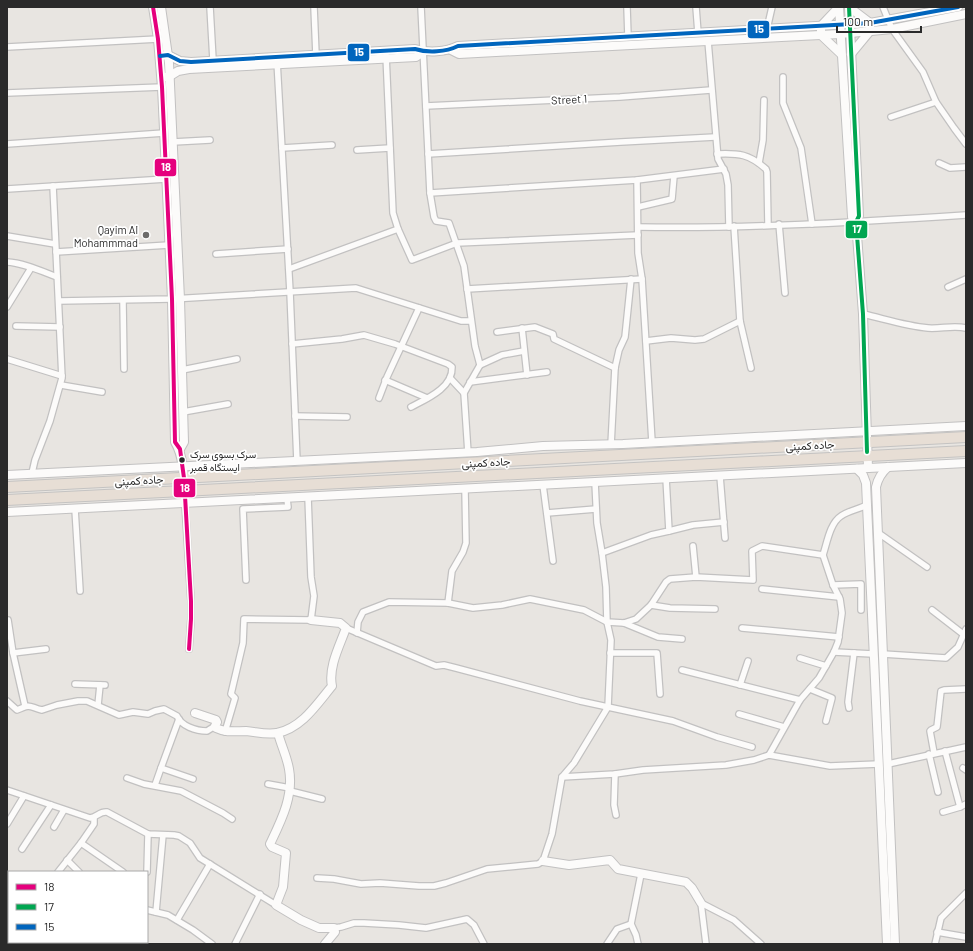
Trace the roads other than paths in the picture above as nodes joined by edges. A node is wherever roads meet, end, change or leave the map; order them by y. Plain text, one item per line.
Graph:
1 (153, 7) edge
2 (161, 7) edge
3 (210, 7) edge
4 (314, 7) edge
5 (421, 7) edge
6 (627, 7) edge
7 (696, 7) edge
8 (772, 7) edge
9 (839, 7) edge
10 (849, 7) edge
11 (883, 7) edge
12 (958, 7) edge
13 (966, 14) edge
14 (888, 21) junction
15 (849, 24) junction
16 (840, 25) junction
17 (821, 26) junction
18 (870, 27) junction
19 (767, 28) junction
20 (892, 29) junction
21 (698, 33) junction
22 (850, 33) junction
23 (840, 34) junction
24 (821, 35) junction
25 (628, 37) junction
26 (158, 39) junction
27 (708, 41) junction
28 (7, 47) edge
29 (451, 50) junction
30 (423, 52) junction
31 (841, 54) junction
32 (851, 54) junction
33 (164, 55) junction
34 (316, 55) junction
35 (386, 55) junction
36 (213, 60) junction
37 (277, 61) junction
38 (783, 76) dead end
39 (166, 77) junction
40 (162, 87) junction
41 (711, 90) junction
42 (7, 93) edge
43 (764, 100) dead end
44 (936, 102) junction
45 (426, 106) junction
46 (891, 116) dead end
47 (164, 134) junction
48 (715, 137) junction
49 (210, 140) dead end
50 (173, 142) junction
51 (7, 144) edge
52 (966, 144) edge
53 (332, 145) dead end
54 (282, 148) junction
55 (390, 148) junction
56 (357, 150) dead end
57 (428, 154) junction
58 (717, 154) junction
59 (759, 162) junction
60 (939, 163) dead end
61 (966, 167) edge
62 (724, 169) junction
63 (674, 176) junction
64 (166, 179) junction
65 (637, 180) junction
66 (53, 186) junction
67 (7, 189) edge
68 (430, 193) junction
69 (638, 207) junction
70 (966, 215) edge
71 (856, 222) junction
72 (779, 224) junction
73 (812, 224) junction
74 (768, 225) junction
75 (731, 226) junction
76 (638, 227) junction
77 (398, 229) junction
78 (638, 235) junction
79 (7, 236) edge
80 (457, 243) junction
81 (55, 244) junction
82 (169, 245) junction
83 (288, 249) junction
84 (56, 252) junction
85 (216, 254) dead end
86 (7, 262) edge
87 (31, 268) junction
88 (289, 269) junction
89 (58, 277) junction
90 (631, 279) junction
91 (642, 279) junction
92 (966, 279) edge
93 (948, 287) dead end
94 (467, 289) junction
95 (290, 292) junction
96 (785, 293) dead end
97 (176, 299) junction
98 (123, 300) junction
99 (59, 301) junction
100 (7, 307) edge
101 (419, 308) junction
102 (863, 314) junction
103 (471, 320) junction
104 (740, 321) junction
105 (16, 326) dead end
106 (60, 327) junction
107 (522, 328) junction
108 (966, 328) edge
109 (497, 332) dead end
110 (646, 341) junction
111 (292, 344) junction
112 (401, 346) junction
113 (524, 351) junction
114 (7, 359) edge
115 (237, 359) dead end
116 (480, 365) junction
117 (615, 368) junction
118 (751, 368) dead end
119 (124, 369) dead end
120 (182, 370) junction
121 (547, 372) dead end
122 (527, 375) junction
123 (62, 376) junction
124 (450, 378) junction
125 (385, 380) junction
126 (470, 382) junction
127 (60, 385) junction
128 (102, 392) dead end
129 (464, 393) junction
130 (379, 398) dead end
131 (427, 398) junction
132 (228, 404) dead end
133 (411, 407) dead end
134 (183, 412) junction
135 (296, 416) junction
136 (347, 417) dead end
137 (966, 426) edge
138 (867, 431) junction
139 (966, 437) edge
140 (652, 442) junction
141 (867, 442) junction
142 (611, 445) junction
143 (180, 449) junction
144 (966, 451) edge
145 (468, 453) junction
146 (867, 455) junction
147 (297, 461) junction
148 (966, 463) edge
149 (182, 467) junction
150 (888, 467) junction
151 (868, 468) junction
152 (857, 469) junction
153 (32, 473) junction
154 (7, 475) edge
155 (720, 476) junction
156 (184, 478) junction
157 (666, 478) junction
158 (595, 482) junction
159 (543, 485) junction
160 (7, 487) edge
161 (464, 489) junction
162 (184, 490) junction
163 (308, 498) junction
164 (287, 499) junction
165 (7, 500) edge
166 (185, 504) junction
167 (867, 505) junction
168 (75, 509) junction
169 (596, 509) junction
170 (7, 512) edge
171 (547, 513) junction
172 (724, 522) junction
173 (669, 531) junction
174 (877, 532) junction
175 (725, 538) dead end
176 (693, 546) dead end
177 (602, 553) junction
178 (823, 555) junction
179 (553, 561) dead end
180 (927, 567) dead end
181 (696, 577) junction
182 (246, 580) dead end
183 (833, 585) junction
184 (762, 589) dead end
185 (80, 591) dead end
186 (839, 597) junction
187 (448, 603) junction
188 (651, 605) junction
189 (715, 610) dead end
190 (861, 610) dead end
191 (932, 610) dead end
192 (8, 620) edge
193 (311, 620) junction
194 (607, 622) junction
195 (624, 623) junction
196 (346, 628) junction
197 (742, 628) dead end
198 (965, 632) edge
199 (357, 633) junction
200 (839, 637) junction
201 (682, 639) dead end
202 (46, 649) dead end
203 (188, 649) dead end
204 (834, 652) junction
205 (13, 653) junction
206 (610, 653) junction
207 (854, 653) junction
208 (873, 654) junction
209 (883, 654) junction
210 (800, 658) dead end
211 (748, 660) dead end
212 (826, 666) junction
213 (682, 670) dead end
214 (75, 684) dead end
215 (740, 685) junction
216 (966, 689) edge
217 (810, 690) junction
218 (660, 694) dead end
219 (800, 700) junction
220 (7, 701) edge
221 (98, 705) junction
222 (25, 706) junction
223 (608, 707) junction
224 (849, 708) dead end
225 (194, 713) dead end
226 (739, 714) dead end
227 (179, 719) junction
228 (826, 721) dead end
229 (215, 726) junction
230 (784, 727) junction
231 (226, 732) junction
232 (278, 733) junction
233 (752, 747) dead end
234 (966, 747) edge
235 (945, 751) junction
236 (931, 754) junction
237 (768, 755) junction
238 (878, 764) junction
239 (888, 764) junction
240 (160, 768) junction
241 (615, 774) junction
242 (562, 777) junction
243 (127, 778) dead end
244 (193, 779) dead end
245 (268, 784) dead end
246 (155, 785) junction
247 (290, 789) junction
248 (8, 792) edge
249 (938, 792) dead end
250 (880, 793) junction
251 (890, 793) junction
252 (24, 796) junction
253 (322, 799) dead end
254 (966, 804) edge
255 (50, 805) junction
256 (960, 808) junction
257 (64, 810) junction
258 (943, 812) dead end
259 (616, 815) dead end
260 (94, 818) junction
261 (232, 819) dead end
262 (7, 824) edge
263 (54, 827) dead end
264 (148, 834) junction
265 (163, 835) junction
266 (81, 843) junction
267 (22, 849) dead end
268 (67, 860) junction
269 (543, 861) junction
270 (210, 864) junction
271 (59, 871) edge
272 (78, 871) edge
273 (122, 871) edge
274 (147, 871) edge
275 (641, 874) junction
276 (317, 878) dead end
277 (966, 893) edge
278 (260, 894) junction
279 (701, 903) junction
280 (276, 905) junction
281 (148, 910) edge
282 (156, 912) junction
283 (177, 920) junction
284 (631, 924) junction
285 (334, 928) junction
286 (937, 932) junction
287 (966, 937) edge
288 (212, 944) edge
289 (235, 944) edge
290 (325, 944) edge
291 (484, 944) edge
292 (607, 944) edge
293 (638, 944) edge
294 (706, 944) edge
295 (761, 944) edge
296 (886, 944) edge
297 (895, 944) edge
298 (935, 944) edge

1 - 26 street
2 - 33 street
3 - 36 street
4 - 34 street
5 - 30 street
6 - 25 street
7 - 21 street
8 - 19 street
9 - 16 street
9 - 17 street
10 - 15 street
10 - 18 street
11 - 14 street
12 - 14 street
13 - 20 street
14 - 18 street
14 - 20 street
15 - 16 street
15 - 18 street
15 - 22 street
16 - 17 street
16 - 23 street
17 - 19 street
17 - 24 street
18 - 20 street
18 - 22 street
18 - 32 street
19 - 21 street
20 - 44 street
21 - 25 street
22 - 23 street
22 - 32 street
23 - 24 street
23 - 31 street
24 - 27 street
24 - 31 street
25 - 29 street
26 - 28 street
26 - 33 street
27 - 29 street
27 - 41 street
29 - 30 street
30 - 35 street
30 - 45 street
31 - 71 street
32 - 71 street
33 - 36 street
33 - 39 street
34 - 35 street
34 - 37 street
35 - 37 street
35 - 55 street
36 - 37 street
37 - 39 street
37 - 54 street
38 - 73 street
39 - 40 street
39 - 50 street
40 - 42 street
40 - 47 street
41 - 45 street, Street 1
41 - 48 street
43 - 59 street
44 - 46 street
44 - 52 street
45 - 57 street
47 - 51 street
47 - 64 street
48 - 57 street
48 - 58 street
49 - 50 street
50 - 97 street
53 - 54 street
54 - 83 street
55 - 56 street
55 - 77 street
57 - 68 street
58 - 59 street
58 - 62 street
59 - 74 street
60 - 61 street
62 - 63 street
62 - 75 street
63 - 65 street
63 - 69 street
64 - 66 street
64 - 82 street
65 - 68 street
65 - 69 street
66 - 67 street
66 - 81 street
68 - 80 street
69 - 76 street
70 - 71 street
71 - 73 street
71 - 102 street
72 - 73 street
72 - 74 street
72 - 96 street
74 - 75 street
75 - 76 street
75 - 104 street
76 - 78 street
77 - 80 street
77 - 88 street
78 - 80 street
78 - 91 street
79 - 81 street
80 - 94 street
81 - 84 street
82 - 84 street
82 - 97 street
83 - 85 street
83 - 88 street
84 - 89 street
86 - 87 street
87 - 89 street
87 - 100 street
88 - 95 street
89 - 99 street
90 - 91 street
90 - 94 street
90 - 117 street
91 - 110 street
92 - 93 street
94 - 103 street
95 - 97 street
95 - 101 street
95 - 111 street
97 - 98 street
97 - 120 street
97 - 143 street
98 - 99 street
98 - 119 street
99 - 106 street
101 - 103 street
101 - 112 street
102 - 108 street
102 - 138 street
103 - 116 street
104 - 110 street
104 - 118 street
105 - 106 street
106 - 123 street
107 - 109 street
107 - 113 street
107 - 117 street
110 - 140 street
111 - 112 street
111 - 135 street
112 - 124 street
112 - 125 street
113 - 116 street
113 - 122 street
114 - 123 street
115 - 120 street
116 - 126 street
117 - 142 street
120 - 134 street
121 - 122 street
122 - 126 street
123 - 127 street
124 - 129 street
124 - 131 street
125 - 130 street
125 - 131 street
126 - 129 street
127 - 128 street
127 - 153 street
129 - 145 street
131 - 133 street
132 - 134 street
134 - 143 street
135 - 136 street
135 - 147 street
137 - 138 street
138 - 140 street
138 - 141 street
139 - 141 highway, جاده کمپنی
140 - 142 street
141 - 146 street
141 - 156 highway, جاده کمپنی
142 - 145 street
143 - 149 street
144 - 146 highway, جاده کمپنی
145 - 147 street
146 - 151 street
146 - 162 highway, جاده کمپنی
147 - 149 street
148 - 150 street
149 - 153 street
149 - 156 street
150 - 151 street
150 - 174 street
151 - 152 street
152 - 155 street
152 - 167 street
153 - 154 street
155 - 157 street
155 - 172 street
156 - 160 highway, جاده کمپنی
156 - 162 street
157 - 158 street
157 - 173 street
158 - 159 street
158 - 169 street
159 - 161 street
159 - 171 street
161 - 163 street
161 - 187 street
162 - 165 highway, جاده کمپنی
162 - 166 street
163 - 164 street
163 - 193 street
164 - 166 street
164 - 182 street
166 - 168 street
166 - 203 street
167 - 178 street
167 - 208 street
168 - 170 street
168 - 185 street
169 - 171 street
169 - 177 street
171 - 179 street
172 - 173 street
172 - 175 street
173 - 177 street
174 - 180 street
174 - 209 street
176 - 181 street
177 - 194 street
178 - 181 street
178 - 183 street
181 - 188 street
183 - 186 street
183 - 190 street
184 - 186 street
186 - 200 street
187 - 194 street
187 - 199 street
188 - 189 street
188 - 195 street
191 - 198 street
192 - 205 street
193 - 196 street
193 - 231 street
194 - 195 street
194 - 206 street
195 - 201 street
196 - 199 street
196 - 232 street
197 - 200 street
198 - 209 street
199 - 223 street
200 - 204 street
202 - 205 street
204 - 207 street
204 - 212 street
205 - 222 street
206 - 218 street
206 - 223 street
207 - 208 street
207 - 224 street
208 - 238 street
209 - 239 street
210 - 212 street
211 - 215 street
212 - 217 street
213 - 215 street
214 - 221 street
215 - 219 street
216 - 236 street
217 - 219 street
217 - 228 street
219 - 230 street
220 - 222 street
221 - 222 street
221 - 227 street
223 - 233 street
223 - 242 street
225 - 229 street
226 - 230 street
227 - 229 street
227 - 240 street
229 - 231 street
230 - 237 street
231 - 232 street
232 - 247 street
234 - 235 street
235 - 236 street
235 - 256 street
236 - 239 street
236 - 249 street
237 - 238 street
237 - 241 street
238 - 250 street
239 - 251 street
240 - 244 street
240 - 246 street
241 - 242 street
241 - 259 street
242 - 269 street
243 - 246 street
245 - 247 street
246 - 261 street
247 - 253 street
247 - 280 street
248 - 252 street
250 - 251 street
250 - 296 street
251 - 297 street
252 - 255 street
252 - 262 street
254 - 256 street
255 - 257 street
255 - 267 street
256 - 258 street
257 - 260 street
257 - 263 street
260 - 264 street
260 - 266 street
264 - 265 street
264 - 274 street
265 - 270 street
265 - 282 street
266 - 268 street
266 - 273 street
268 - 271 street
268 - 272 street
269 - 275 street
269 - 276 street
270 - 278 street
270 - 283 street
275 - 279 street
275 - 284 street
277 - 286 street
278 - 280 street
278 - 289 street
279 - 294 street
279 - 295 street
280 - 285 street
281 - 282 street
282 - 283 street
283 - 288 street
284 - 292 street
284 - 293 street
285 - 290 street
285 - 291 street
286 - 287 street
286 - 298 street

